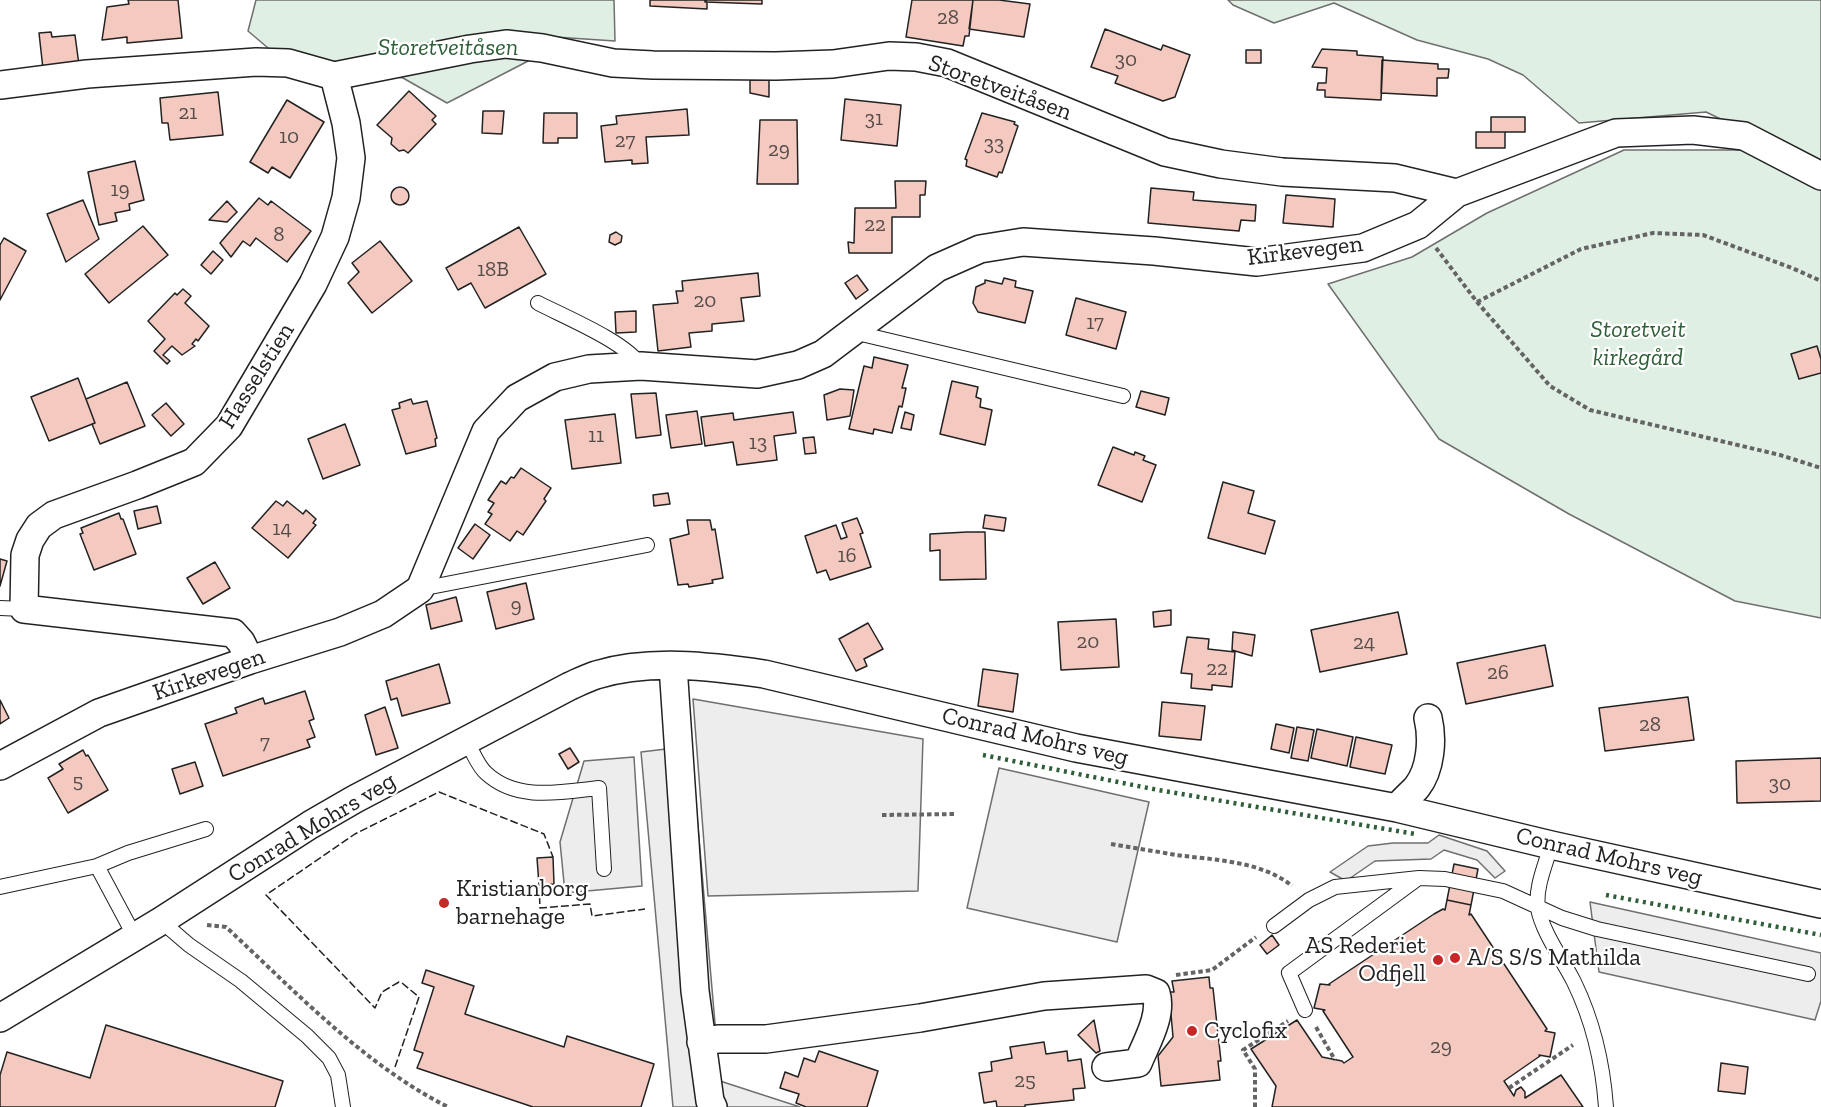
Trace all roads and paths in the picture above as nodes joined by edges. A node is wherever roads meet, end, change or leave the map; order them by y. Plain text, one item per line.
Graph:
1 (334, 76) junction
2 (0, 85) edge
3 (1821, 176) edge
4 (1457, 193) junction
5 (1418, 225) junction
6 (1821, 281) edge
7 (1477, 302) junction
8 (538, 303) dead end
9 (851, 332) junction
10 (641, 366) junction
11 (1123, 396) dead end
12 (1821, 468) edge
13 (647, 545) dead end
14 (420, 589) junction
15 (12, 608) edge
16 (250, 660) junction
17 (673, 666) junction
18 (1428, 718) dead end
19 (467, 741) junction
20 (0, 766) edge
21 (1397, 808) junction
22 (957, 814) dead end
23 (882, 815) dead end
24 (206, 829) dead end
25 (1111, 844) dead end
26 (1551, 845) junction
27 (97, 866) junction
28 (604, 869) dead end
29 (1419, 878) junction
30 (0, 887) edge
31 (1309, 900) junction
32 (1821, 904) edge
33 (1538, 906) junction
34 (161, 921) junction
35 (1274, 926) joint
36 (135, 937) junction
37 (1204, 972) dead end
38 (1808, 974) dead end
39 (1305, 1010) dead end
40 (0, 1018) edge
41 (1277, 1028) dead end
42 (1593, 1032) junction
43 (701, 1042) junction
44 (1106, 1067) dead end
45 (1509, 1088) dead end
46 (343, 1107) edge
47 (447, 1107) edge
48 (713, 1107) edge
49 (1255, 1107) edge
50 (1606, 1107) edge

1 - 2 street, Storetveitåsen
1 - 4 street, Storetveitåsen
1 - 15 street, Hasselstien
3 - 4 street, Kirkevegen
4 - 5 street, Kirkevegen
5 - 7 path
5 - 9 street, Kirkevegen
6 - 7 path
7 - 12 path
8 - 10 lane
9 - 10 street, Kirkevegen
9 - 11 lane
10 - 14 street, Kirkevegen
13 - 14 lane, Kirkevegen
14 - 16 street, Kirkevegen
15 - 16 street, Hasselstien
16 - 20 street, Kirkevegen
17 - 19 street, Conrad Mohrs veg
17 - 21 street, Conrad Mohrs veg
17 - 43 street
18 - 21 street
19 - 28 lane
19 - 34 street, Conrad Mohrs veg
21 - 26 street, Conrad Mohrs veg
22 - 23 path
24 - 27 lane
25 - 31 path
26 - 32 street, Conrad Mohrs veg
26 - 33 lane
27 - 30 lane
27 - 36 lane
29 - 31 lane
29 - 33 lane
29 - 39 lane
31 - 35 lane
33 - 38 lane
33 - 42 lane
34 - 36 street, Conrad Mohrs veg
34 - 46 lane
34 - 47 path
35 - 37 path
36 - 40 street, Conrad Mohrs veg
41 - 49 path
42 - 45 path
42 - 50 lane
43 - 44 street
43 - 48 street

